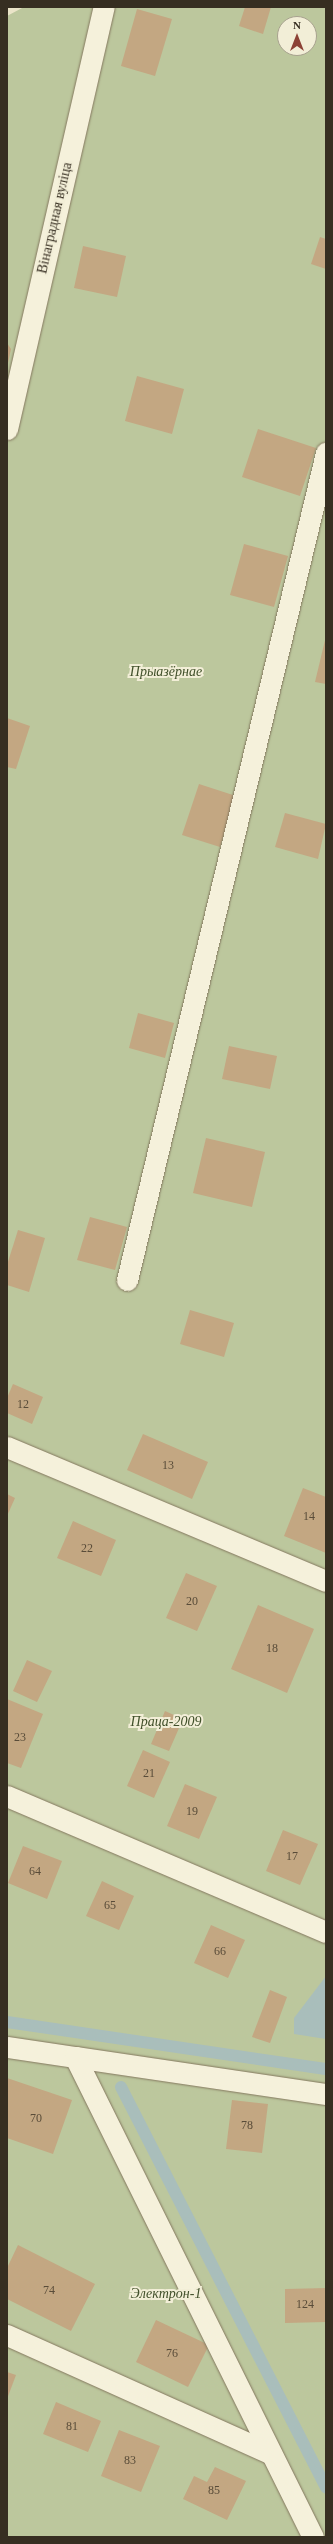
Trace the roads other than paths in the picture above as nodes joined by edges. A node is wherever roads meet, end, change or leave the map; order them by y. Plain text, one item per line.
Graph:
1 (104, 7) edge
2 (7, 429) edge
3 (326, 453) edge
4 (127, 1280) dead end
5 (7, 1447) edge
6 (326, 1581) edge
7 (7, 1796) edge
8 (326, 1932) edge
9 (7, 2047) edge
10 (75, 2057) junction
11 (326, 2094) edge
12 (7, 2335) edge
13 (272, 2454) junction
14 (313, 2537) edge

1 - 2 lane, Вінаградная вуліца
3 - 4 lane
5 - 6 lane
7 - 8 lane
9 - 10 lane
10 - 11 lane
10 - 13 lane
12 - 13 lane
13 - 14 lane

